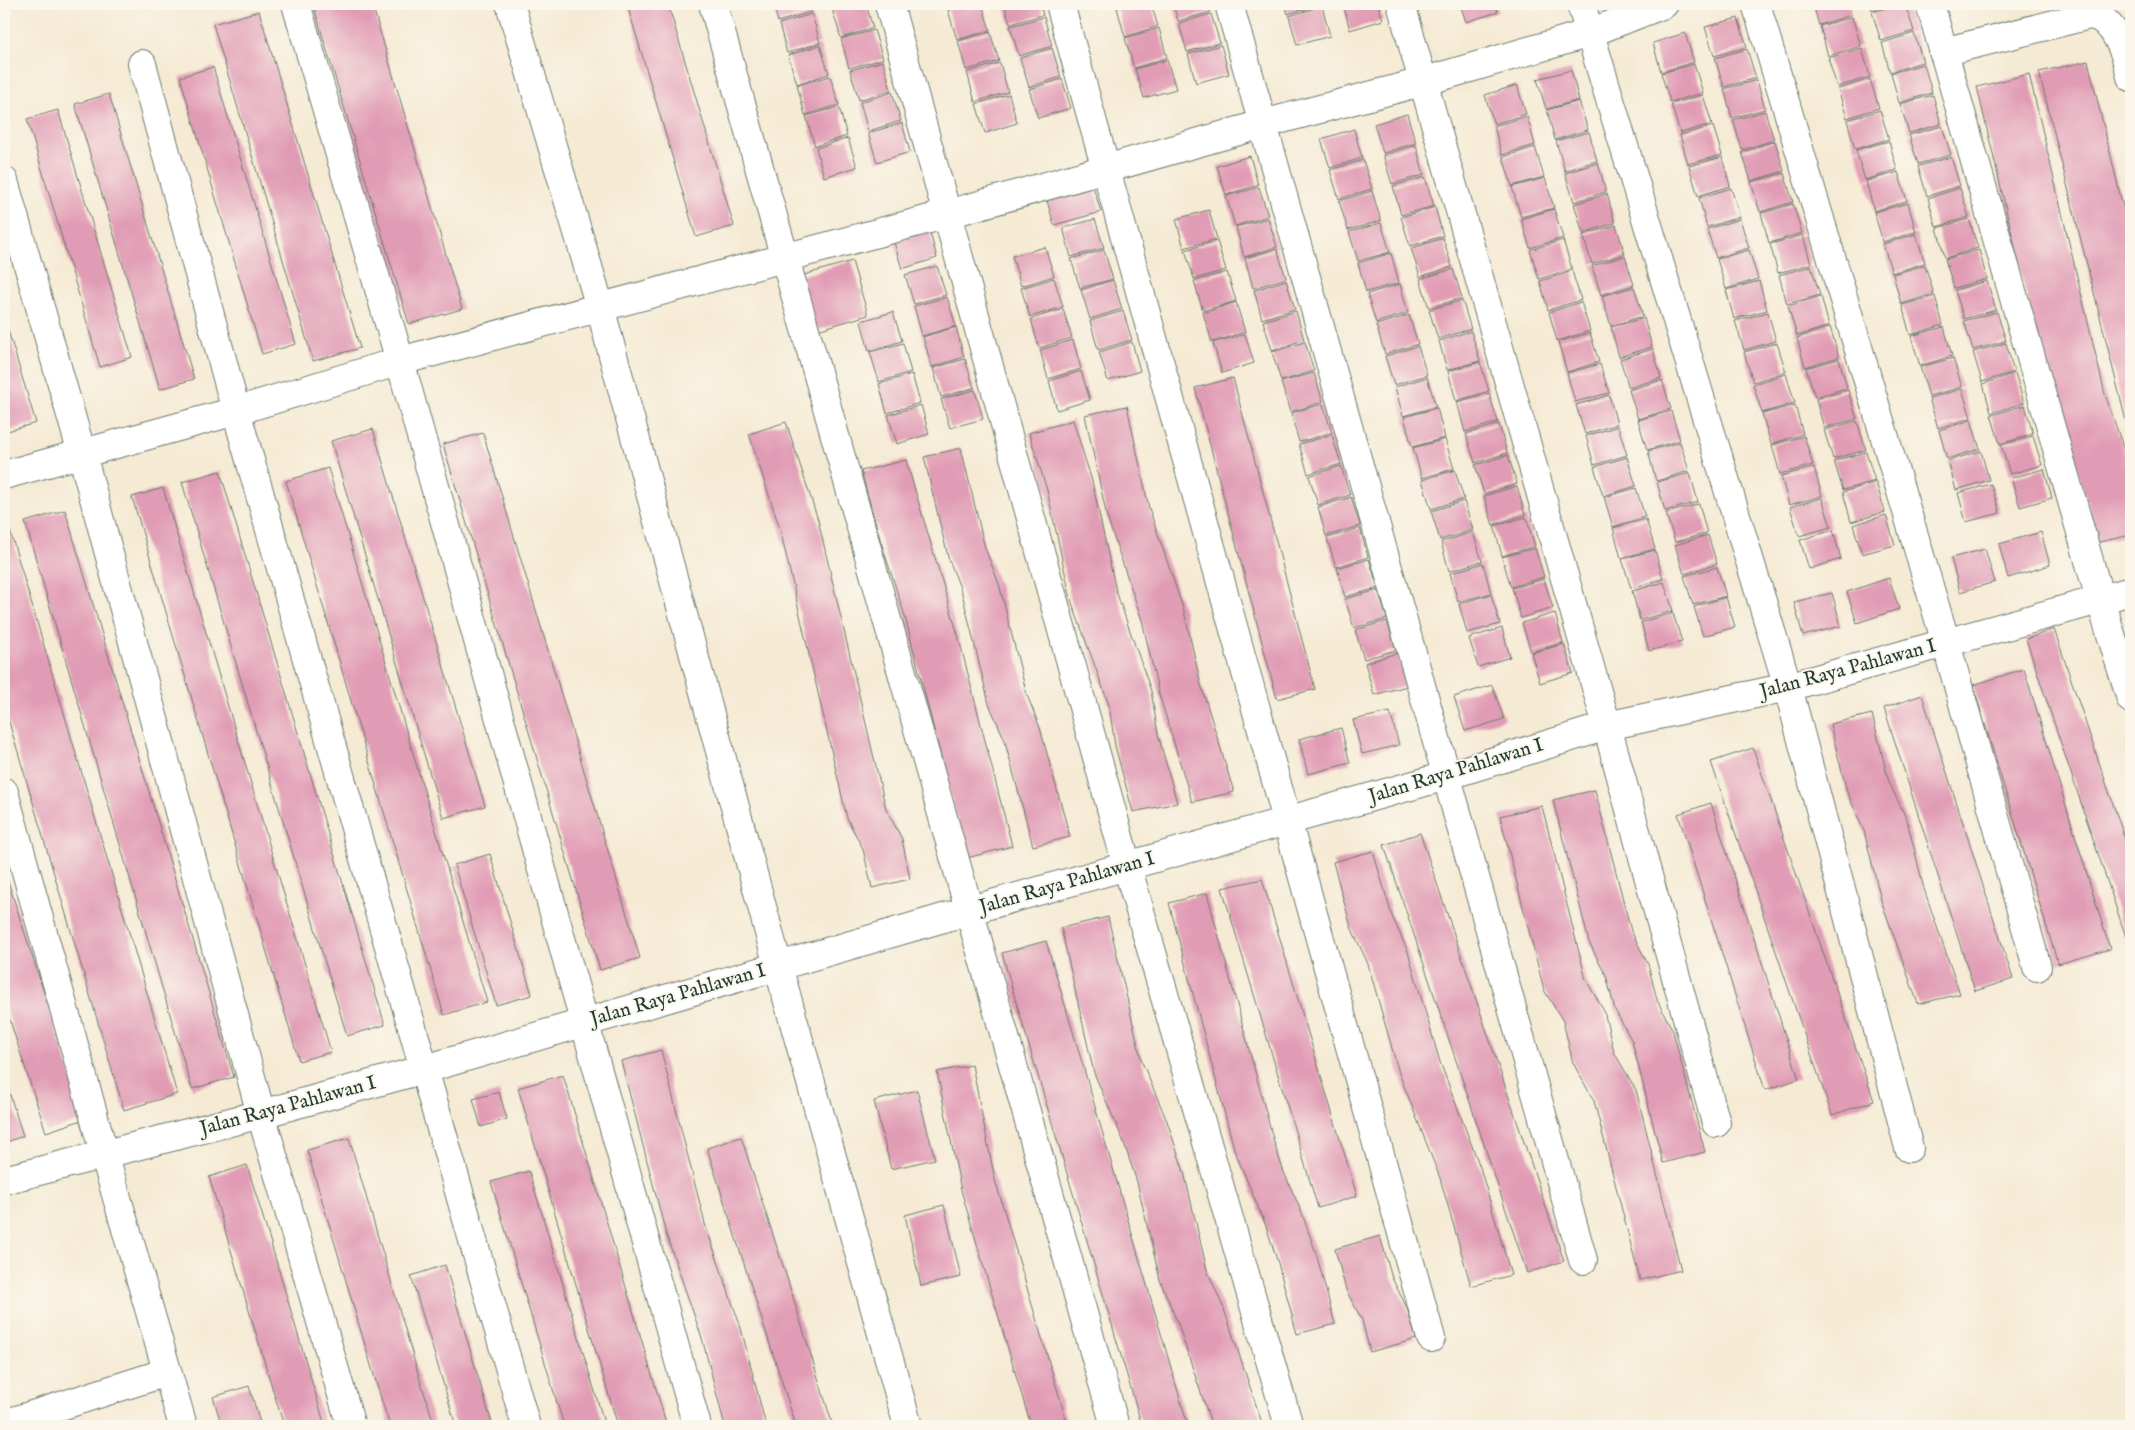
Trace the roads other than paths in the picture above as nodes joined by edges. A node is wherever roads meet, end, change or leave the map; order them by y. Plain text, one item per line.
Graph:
1 (296, 4) edge
2 (510, 4) edge
3 (713, 4) edge
4 (889, 4) edge
5 (1060, 4) edge
6 (1229, 4) edge
7 (1401, 4) edge
8 (1581, 4) edge
9 (1664, 4) edge
10 (1756, 4) edge
11 (1930, 4) edge
12 (1590, 33) junction
13 (1943, 52) junction
14 (142, 64) dead end
15 (2131, 77) edge
16 (1422, 82) junction
17 (1264, 124) junction
18 (1106, 168) junction
19 (4, 180) edge
20 (948, 214) junction
21 (786, 258) junction
22 (600, 307) junction
23 (400, 361) junction
24 (236, 411) junction
25 (82, 454) junction
26 (4, 475) edge
27 (2131, 591) edge
28 (2100, 599) junction
29 (1946, 643) junction
30 (1788, 687) junction
31 (2131, 699) edge
32 (1607, 726) junction
33 (1446, 776) junction
34 (4, 792) edge
35 (1288, 820) junction
36 (1127, 866) junction
37 (970, 910) junction
38 (778, 966) junction
39 (2037, 966) dead end
40 (586, 1021) junction
41 (425, 1069) junction
42 (262, 1114) junction
43 (1716, 1123) dead end
44 (1909, 1148) dead end
45 (104, 1153) junction
46 (4, 1180) edge
47 (1584, 1260) dead end
48 (1431, 1338) dead end
49 (168, 1372) junction
50 (6, 1424) edge
51 (183, 1426) edge
52 (351, 1426) edge
53 (526, 1426) edge
54 (697, 1426) edge
55 (908, 1426) edge
56 (1115, 1426) edge
57 (1289, 1426) edge

1 - 23 street
2 - 22 street
3 - 21 street
4 - 20 street
5 - 18 street
6 - 17 street
7 - 16 street
8 - 12 street
9 - 12 street
10 - 29 street
11 - 13 street
12 - 16 street
12 - 30 street
13 - 15 street
13 - 28 street
14 - 24 street
16 - 17 street
16 - 32 street
17 - 18 street
17 - 33 street
18 - 20 street
18 - 35 street
19 - 25 street
20 - 21 street
20 - 36 street
21 - 22 street
21 - 37 street
22 - 23 street
22 - 38 street
23 - 24 street
23 - 40 street
24 - 25 street
24 - 41 street
25 - 26 street
25 - 42 street
27 - 28 street, Jalan Raya Pahlawan I
28 - 29 street, Jalan Raya Pahlawan I
28 - 31 street
29 - 30 street, Jalan Raya Pahlawan I
29 - 39 street
30 - 32 street, Jalan Raya Pahlawan I
30 - 44 street
32 - 33 street, Jalan Raya Pahlawan I
32 - 43 street
33 - 35 street, Jalan Raya Pahlawan I
33 - 47 street
34 - 45 street
35 - 36 street, Jalan Raya Pahlawan I
35 - 48 street
36 - 37 street, Jalan Raya Pahlawan I
36 - 57 street
37 - 38 street, Jalan Raya Pahlawan I
37 - 56 street
38 - 40 street, Jalan Raya Pahlawan I
38 - 55 street
40 - 41 street, Jalan Raya Pahlawan I
40 - 54 street
41 - 42 street, Jalan Raya Pahlawan I
41 - 53 street
42 - 45 street, Jalan Raya Pahlawan I
42 - 52 street
45 - 46 street, Jalan Raya Pahlawan I
45 - 49 street
49 - 50 street
49 - 51 street

